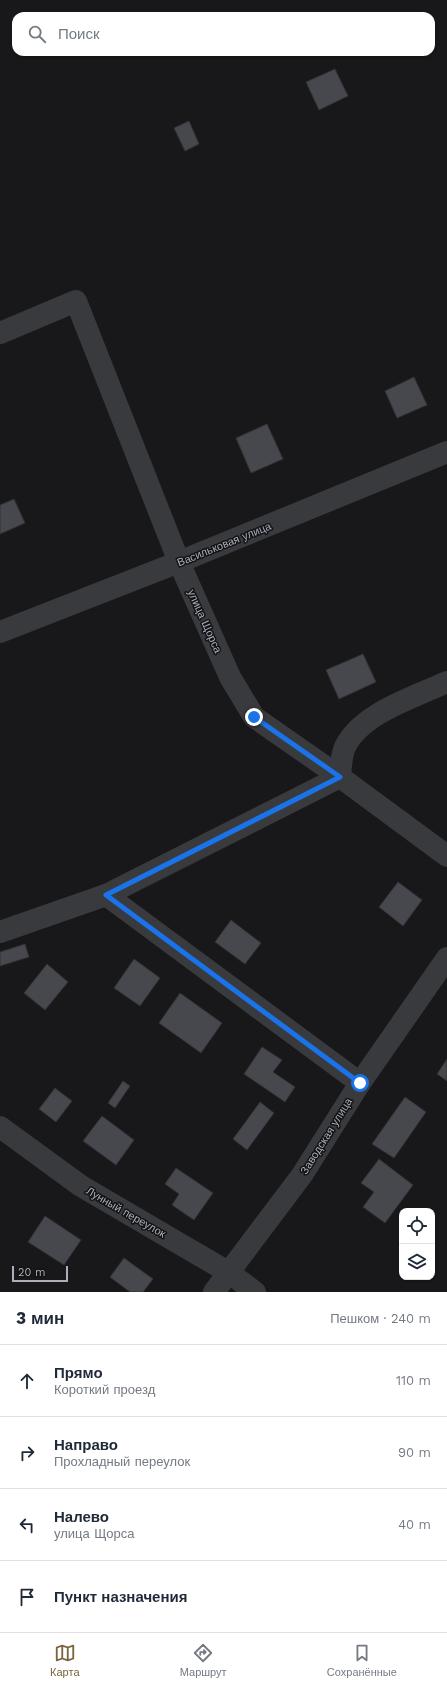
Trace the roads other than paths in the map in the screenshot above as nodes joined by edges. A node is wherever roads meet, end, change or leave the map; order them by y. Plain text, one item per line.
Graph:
1 (0, 333) edge
2 (447, 452) edge
3 (179, 562) junction
4 (0, 632) edge
5 (447, 682) edge
6 (340, 777) junction
7 (447, 856) edge
8 (106, 895) junction
9 (0, 932) edge
10 (447, 958) edge
11 (360, 1083) junction
12 (0, 1127) edge
13 (228, 1272) junction
14 (214, 1292) edge
15 (255, 1292) edge

1 - 3 street, улица Щорса
2 - 3 street, Васильковая улица
3 - 4 street, Васильковая улица
3 - 6 street, улица Щорса
5 - 6 street
6 - 7 street, улица Щорса
6 - 8 street
8 - 9 street
8 - 11 street
10 - 11 street, Заводская улица
11 - 13 street, Заводская улица
12 - 13 street, Лунный переулок
13 - 14 street, Заводская улица
13 - 15 street, Лунный переулок

